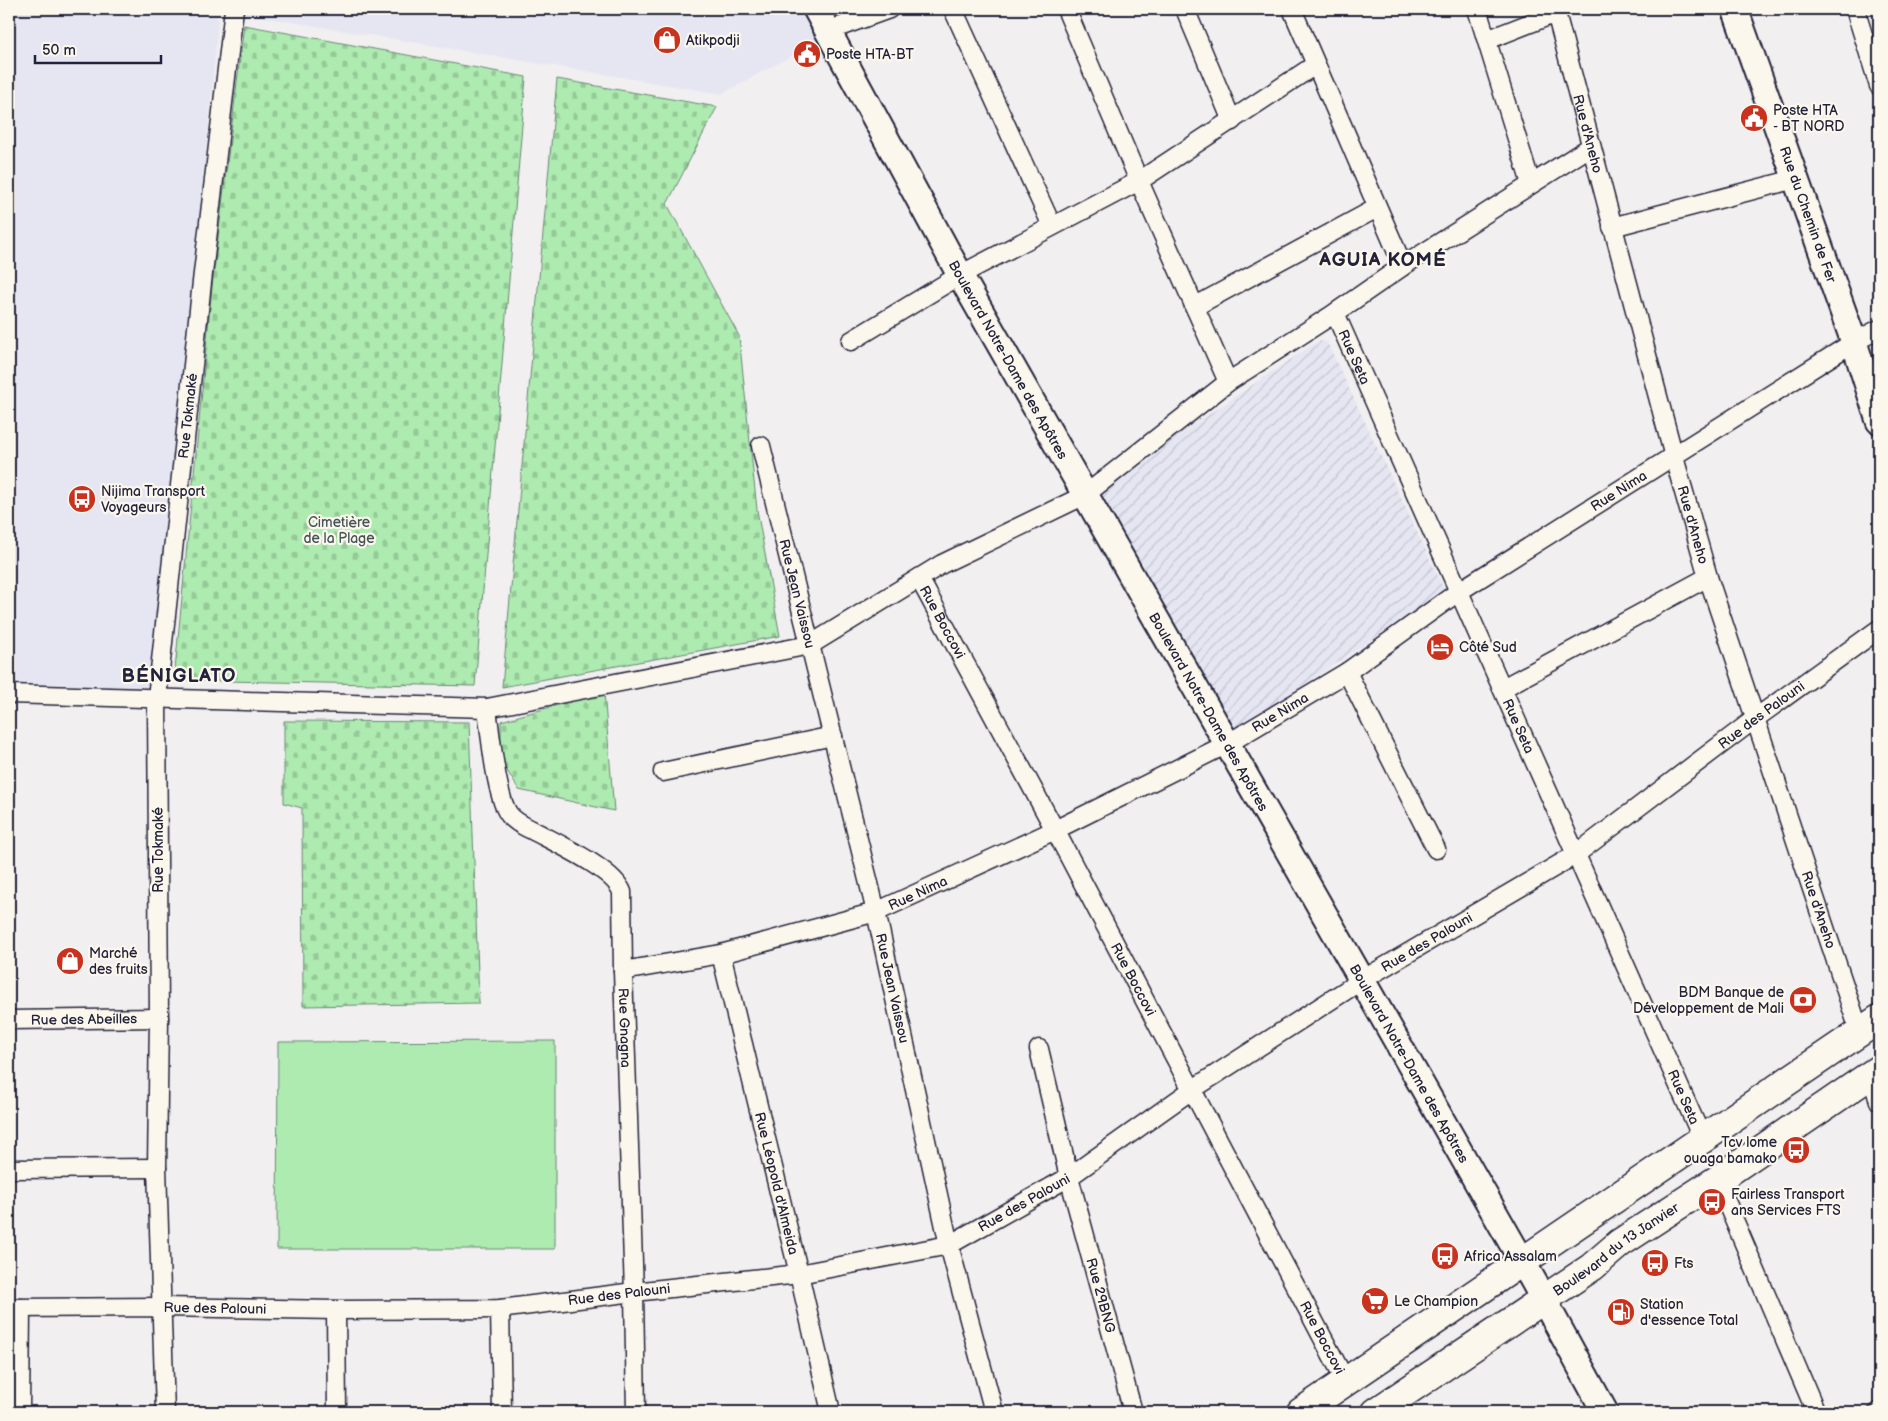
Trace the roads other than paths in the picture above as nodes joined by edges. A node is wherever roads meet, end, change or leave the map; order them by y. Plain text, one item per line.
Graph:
1 (234, 9) edge
2 (816, 9) edge
3 (889, 9) edge
4 (953, 9) edge
5 (1066, 9) edge
6 (1185, 9) edge
7 (1292, 9) edge
8 (1477, 9) edge
9 (1735, 9) edge
10 (1855, 9) edge
11 (1556, 11) edge
12 (828, 31) junction
13 (1487, 40) junction
14 (1315, 64) junction
15 (1879, 86) edge
16 (1232, 121) junction
17 (1590, 146) junction
18 (1796, 179) junction
19 (1139, 181) junction
20 (1531, 184) junction
21 (1377, 208) junction
22 (1052, 226) junction
23 (1612, 227) junction
24 (1404, 266) junction
25 (960, 275) junction
26 (1194, 307) junction
27 (1335, 313) junction
28 (1879, 329) edge
29 (851, 340) dead end
30 (1854, 342) junction
31 (1228, 382) junction
32 (1879, 421) edge
33 (761, 446) dead end
34 (1674, 457) junction
35 (1085, 495) junction
36 (1708, 577) junction
37 (919, 578) junction
38 (1458, 592) junction
39 (1879, 629) edge
40 (810, 645) junction
41 (1347, 672) junction
42 (1503, 688) junction
43 (9, 694) edge
44 (157, 698) junction
45 (487, 708) junction
46 (1756, 718) junction
47 (833, 736) junction
48 (1227, 744) junction
49 (662, 772) dead end
50 (1055, 830) junction
51 (1436, 849) dead end
52 (1575, 855) junction
53 (876, 912) junction
54 (721, 954) junction
55 (623, 971) junction
56 (1362, 980) junction
57 (159, 1018) junction
58 (9, 1020) edge
59 (1870, 1026) edge
60 (1039, 1049) dead end
61 (1875, 1072) edge
62 (1193, 1089) junction
63 (1879, 1101) edge
64 (1703, 1140) junction
65 (157, 1168) junction
66 (9, 1169) edge
67 (1069, 1177) junction
68 (1717, 1180) junction
69 (949, 1245) junction
70 (1522, 1263) junction
71 (799, 1274) junction
72 (634, 1292) junction
73 (1544, 1300) junction
74 (162, 1307) junction
75 (15, 1308) edge
76 (500, 1309) junction
77 (336, 1310) junction
78 (1346, 1382) junction
79 (20, 1412) edge
80 (165, 1412) edge
81 (338, 1412) edge
82 (502, 1412) edge
83 (636, 1412) edge
84 (830, 1412) edge
85 (994, 1412) edge
86 (1132, 1412) edge
87 (1301, 1412) edge
88 (1376, 1412) edge
89 (1605, 1412) edge
90 (1816, 1412) edge

1 - 44 street, Rue Tokmaké
2 - 12 street, Boulevard Notre-Dame des Apôtres
3 - 12 street
4 - 22 street
5 - 19 street
6 - 16 street
7 - 14 street
8 - 13 street
9 - 18 street, Rue du Chemin de Fer
10 - 15 street
11 - 13 street
11 - 17 street, Rue d'Aneho
12 - 25 street, Boulevard Notre-Dame des Apôtres
13 - 20 street
14 - 16 street
14 - 21 street
16 - 19 street
17 - 20 street
17 - 23 street, Rue d'Aneho
18 - 23 street
18 - 30 street, Rue du Chemin de Fer
19 - 22 street
19 - 26 street
20 - 24 street
21 - 24 street
21 - 26 street
22 - 25 street
23 - 34 street, Rue d'Aneho
24 - 27 street
25 - 29 street
25 - 35 street, Boulevard Notre-Dame des Apôtres
26 - 31 street
27 - 31 street
27 - 38 street, Rue Seta
28 - 30 street, Rue Nima
30 - 32 street, Rue du Chemin de Fer
30 - 34 street, Rue Nima
31 - 35 street
33 - 40 street, Rue Jean Vaissou
34 - 36 street, Rue d'Aneho
34 - 38 street, Rue Nima
35 - 37 street
35 - 48 street, Boulevard Notre-Dame des Apôtres
36 - 42 street
36 - 46 street, Rue d'Aneho
37 - 40 street
37 - 50 street, Rue Boccovi
38 - 41 street, Rue Nima
38 - 42 street, Rue Seta
39 - 46 street, Rue des Palouni
40 - 45 street
40 - 47 street, Rue Jean Vaissou
41 - 48 street, Rue Nima
41 - 51 street
42 - 52 street, Rue Seta
43 - 44 street
44 - 45 street
44 - 57 street, Rue Tokmaké
45 - 55 street, Rue Gnagna
46 - 52 street, Rue des Palouni
46 - 59 street, Rue d'Aneho
47 - 49 street
47 - 53 street, Rue Jean Vaissou
48 - 50 street, Rue Nima
48 - 56 street, Boulevard Notre-Dame des Apôtres
50 - 53 street, Rue Nima
50 - 62 street, Rue Boccovi
52 - 56 street, Rue des Palouni
52 - 64 street, Rue Seta
53 - 54 street, Rue Nima
53 - 69 street, Rue Jean Vaissou
54 - 55 street, Rue Nima
54 - 71 street, Rue Léopold d'Almeida
55 - 72 street, Rue Gnagna
56 - 62 street, Rue des Palouni
56 - 70 street, Boulevard Notre-Dame des Apôtres
57 - 58 street, Rue des Abeilles
57 - 65 street, Rue Tokmaké
59 - 64 highway
60 - 67 street, Rue 29BNG
61 - 63 street
61 - 68 highway, Boulevard du 13 Janvier
62 - 67 street, Rue des Palouni
62 - 78 street, Rue Boccovi
64 - 70 highway
65 - 66 street
65 - 74 street, Rue Tokmaké
67 - 69 street, Rue des Palouni
67 - 86 street, Rue 29BNG
68 - 73 highway, Boulevard du 13 Janvier
68 - 90 street
69 - 71 street, Rue des Palouni
69 - 85 street, Rue Jean Vaissou
70 - 73 street, Boulevard Notre-Dame des Apôtres
70 - 78 highway
71 - 72 street, Rue des Palouni
71 - 84 street, Rue Léopold d'Almeida
72 - 76 street, Rue des Palouni
72 - 83 street, Rue Gnagna
73 - 88 highway, Boulevard du 13 Janvier
73 - 89 street, Boulevard Notre-Dame des Apôtres
74 - 75 street, Rue des Palouni
74 - 77 street, Rue des Palouni
74 - 80 street, Rue Tokmaké
75 - 79 street
76 - 77 street, Rue des Palouni
76 - 82 street
77 - 81 street
78 - 87 highway

